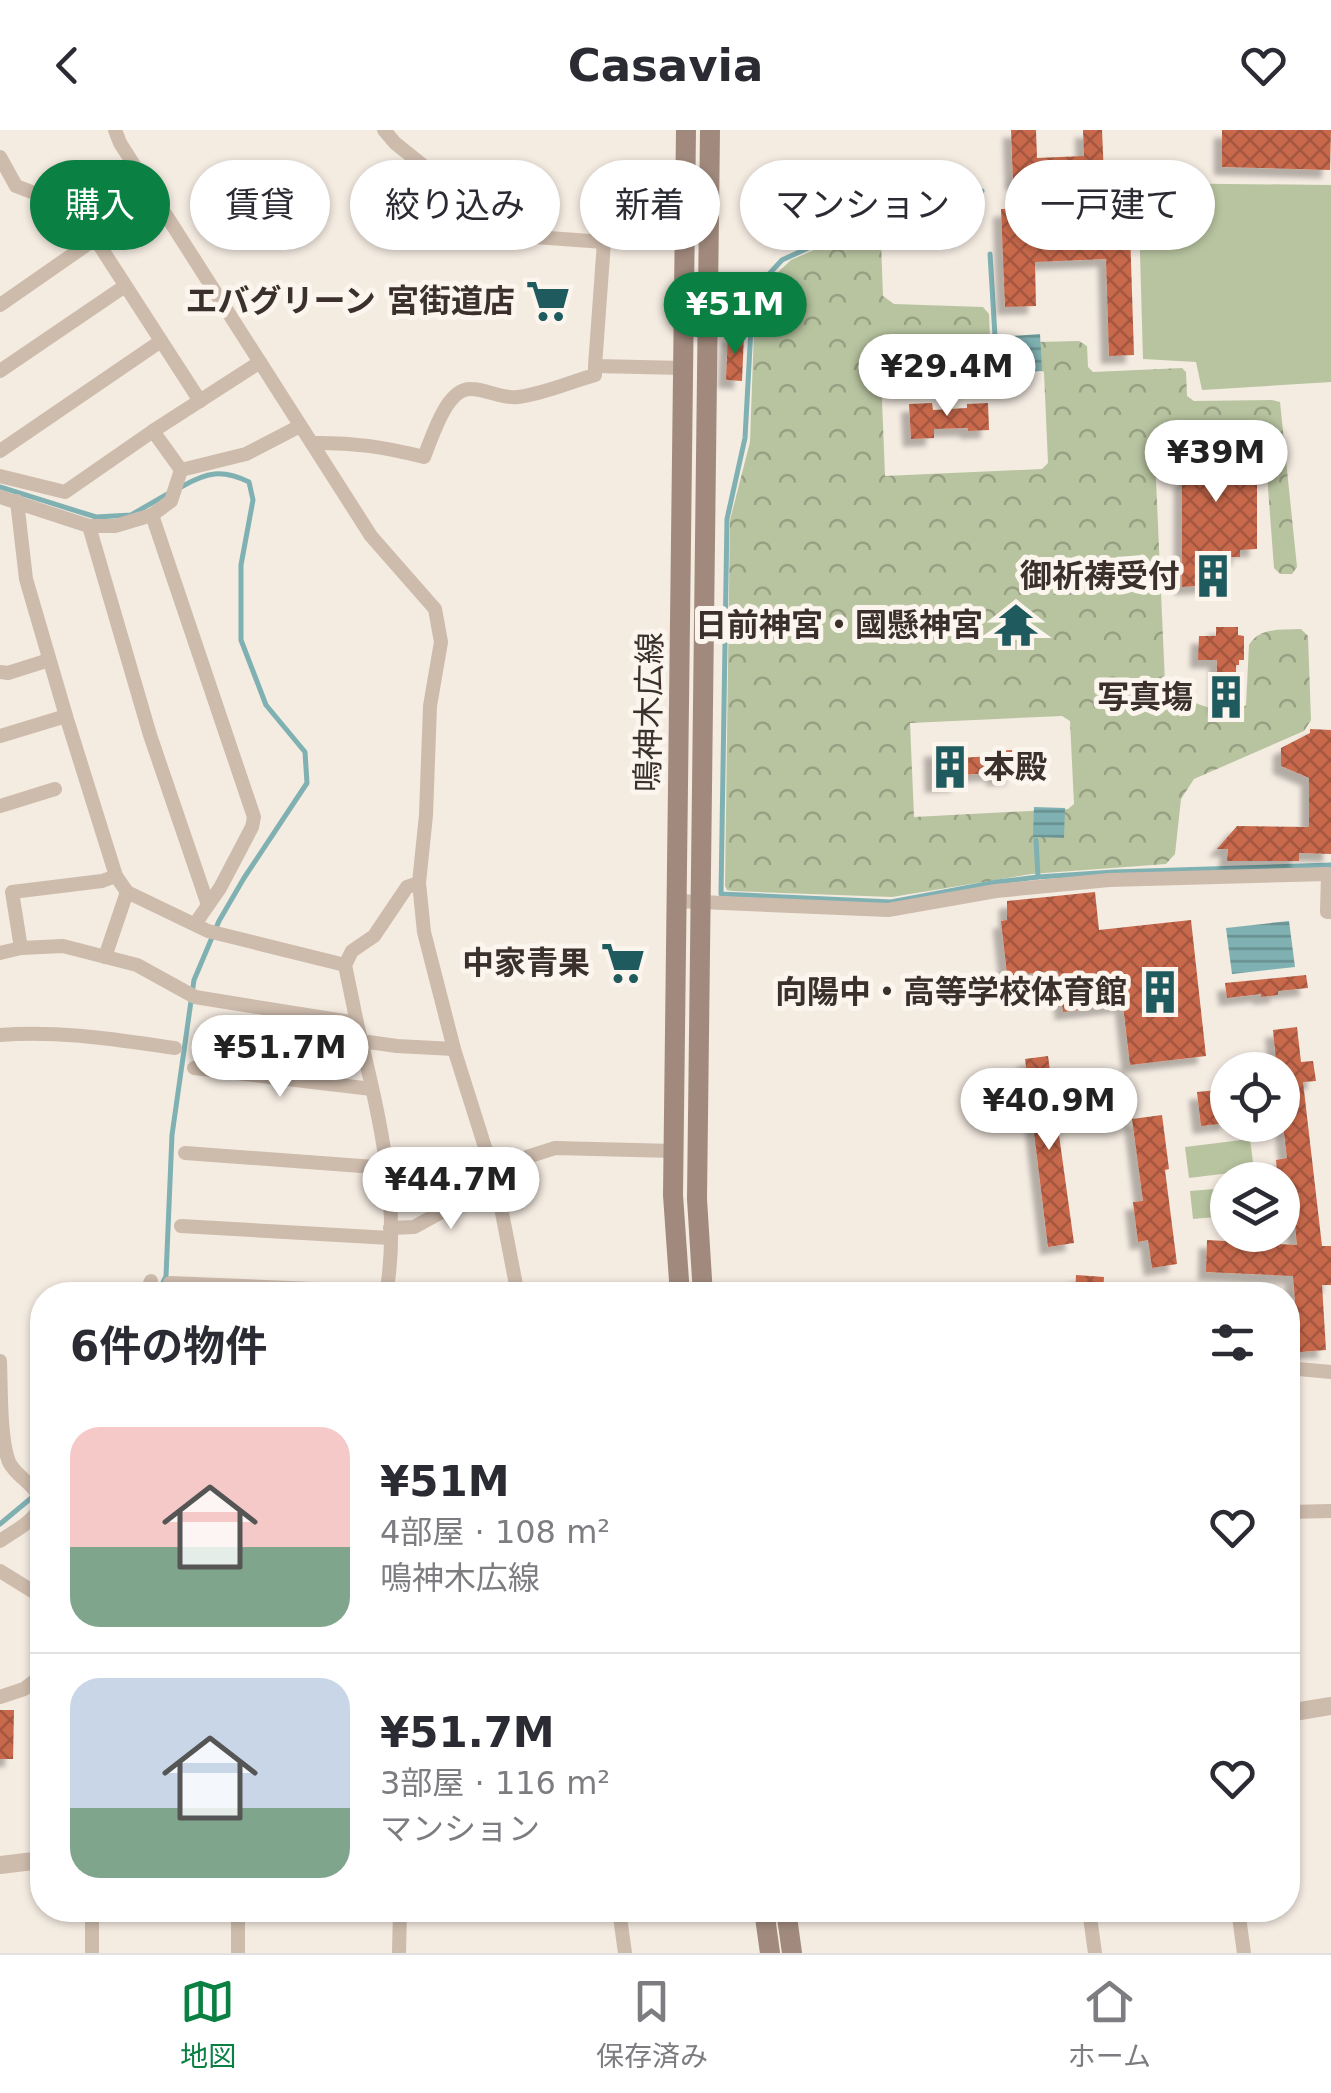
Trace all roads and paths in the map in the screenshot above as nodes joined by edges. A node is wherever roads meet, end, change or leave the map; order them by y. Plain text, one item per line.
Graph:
1 (115, 130) edge
2 (384, 130) edge
3 (686, 130) edge
4 (710, 130) edge
5 (0, 157) edge
6 (30, 191) edge
7 (79, 250) edge
8 (102, 250) edge
9 (125, 286) junction
10 (0, 305) edge
11 (162, 341) junction
12 (260, 362) junction
13 (596, 366) junction
14 (684, 368) junction
15 (0, 372) edge
16 (200, 401) junction
17 (300, 426) junction
18 (153, 431) junction
19 (312, 443) junction
20 (0, 451) edge
21 (181, 470) junction
22 (0, 476) edge
23 (0, 497) edge
24 (17, 501) junction
25 (152, 515) junction
26 (88, 526) junction
27 (49, 660) junction
28 (0, 672) edge
29 (66, 716) junction
30 (0, 736) edge
31 (54, 789) dead end
32 (0, 806) edge
33 (116, 876) junction
34 (419, 883) junction
35 (128, 892) junction
36 (677, 901) junction
37 (700, 902) junction
38 (208, 905) junction
39 (1331, 912) edge
40 (195, 924) junction
41 (21, 948) junction
42 (0, 953) edge
43 (105, 957) junction
44 (345, 965) junction
45 (357, 1023) junction
46 (0, 1036) edge
47 (361, 1041) junction
48 (175, 1048) dead end
49 (454, 1049) junction
50 (194, 1068) dead end
51 (372, 1089) junction
52 (674, 1151) junction
53 (185, 1154) dead end
54 (388, 1168) junction
55 (495, 1177) junction
56 (181, 1226) dead end
57 (390, 1233) junction
58 (388, 1282) edge
59 (515, 1282) edge
60 (679, 1282) edge
61 (702, 1282) edge
62 (0, 1361) edge
63 (1300, 1369) edge
64 (1331, 1372) edge
65 (30, 1485) edge
66 (1331, 1511) edge
67 (1300, 1512) edge
68 (30, 1520) edge
69 (0, 1542) edge
70 (0, 1571) edge
71 (30, 1590) edge
72 (30, 1685) edge
73 (0, 1697) edge
74 (1331, 1706) edge
75 (1300, 1711) edge
76 (30, 1861) edge
77 (0, 1865) edge
78 (92, 1922) edge
79 (238, 1922) edge
80 (400, 1922) edge
81 (621, 1922) edge
82 (766, 1922) edge
83 (788, 1922) edge
84 (1090, 1922) edge
85 (1240, 1922) edge
86 (92, 1953) edge
87 (238, 1953) edge
88 (399, 1953) edge
89 (625, 1953) edge
90 (770, 1953) edge
91 (792, 1953) edge
92 (1094, 1953) edge
93 (1244, 1953) edge

1 - 12 street
2 - 13 street
3 - 14 main road, 鳴神木広線
4 - 37 main road, 鳴神木広線
5 - 6 street
7 - 10 street
8 - 9 street
9 - 11 street
9 - 15 street
11 - 16 street
11 - 20 street
12 - 16 street
12 - 17 street
13 - 14 street
13 - 19 street
14 - 36 main road, 鳴神木広線
16 - 18 street
17 - 19 street
17 - 21 street
18 - 21 street
18 - 22 street
19 - 34 street
21 - 25 street
23 - 24 street
24 - 26 street
24 - 27 street
25 - 26 street
25 - 38 street
26 - 38 street
27 - 28 street
27 - 29 street
29 - 30 street
29 - 33 street
31 - 32 street
33 - 35 street
33 - 41 street
34 - 44 street
34 - 49 street
35 - 40 street
35 - 43 street
36 - 37 street
36 - 52 main road, 鳴神木広線
37 - 39 street
37 - 61 main road, 鳴神木広線
38 - 40 street
40 - 44 street
41 - 42 street
41 - 43 street
43 - 45 street
44 - 45 street
45 - 47 street
46 - 48 street
47 - 49 street
47 - 51 street
49 - 55 street
50 - 51 street
51 - 54 street
52 - 55 street
52 - 60 main road, 鳴神木広線
53 - 54 street
54 - 57 street
55 - 57 street
55 - 59 street
56 - 57 street
57 - 58 street
62 - 65 street
63 - 64 street
66 - 67 street
68 - 69 street
70 - 71 street
72 - 73 street
74 - 75 street
76 - 77 street
78 - 86 street
79 - 87 street
80 - 88 street
81 - 89 street
82 - 90 main road
83 - 91 main road
84 - 92 street
85 - 93 street

